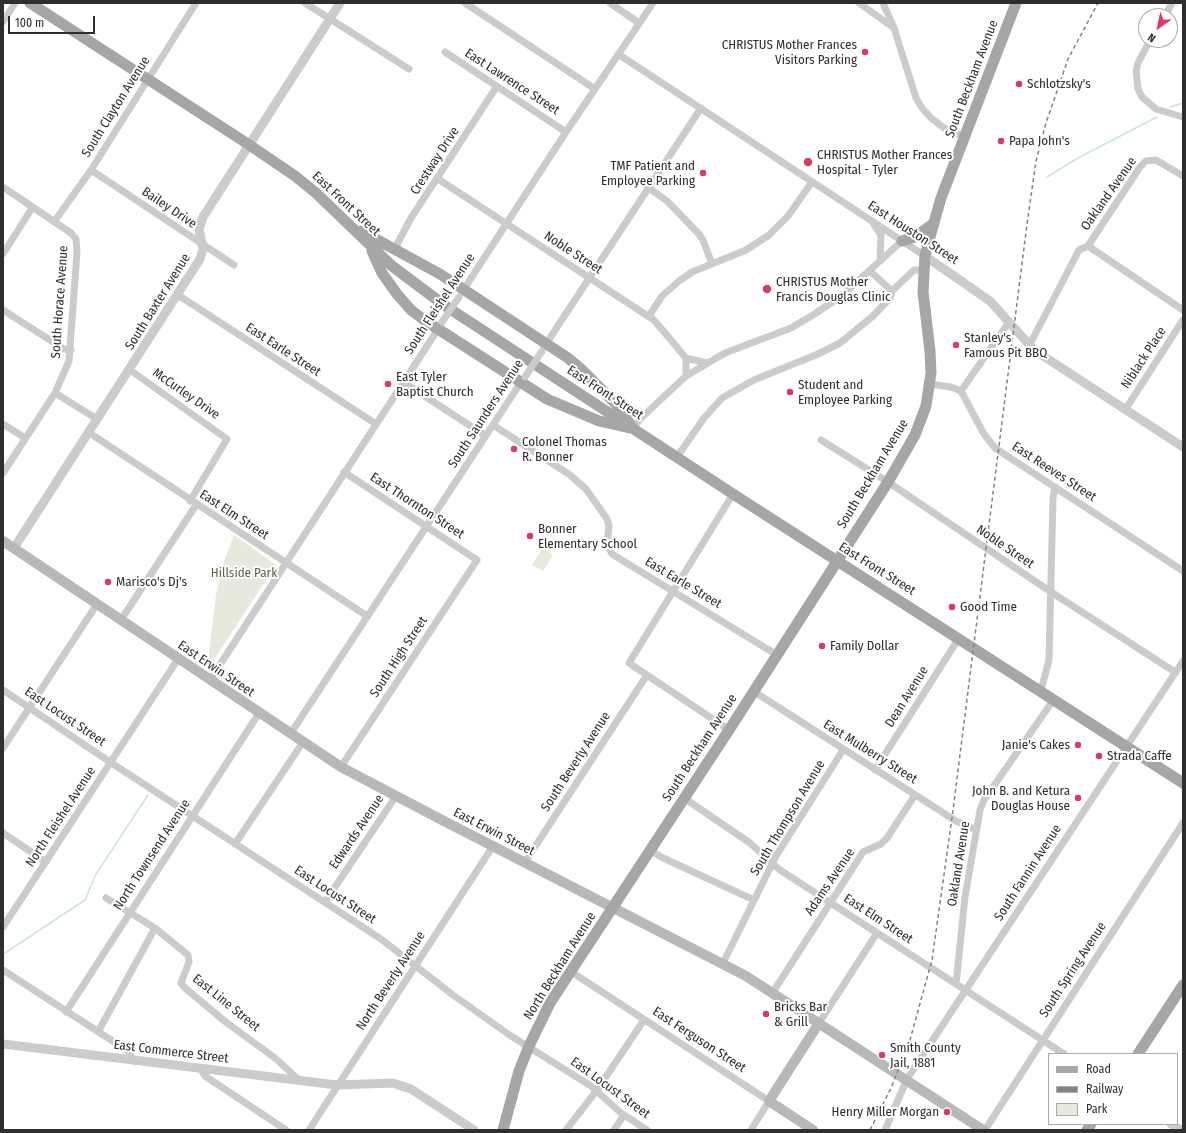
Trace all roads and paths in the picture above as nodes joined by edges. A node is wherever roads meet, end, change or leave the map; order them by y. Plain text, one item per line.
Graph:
1 (15, 3) edge
2 (30, 3) edge
3 (196, 3) edge
4 (305, 3) edge
5 (340, 3) edge
6 (465, 3) edge
7 (610, 3) edge
8 (653, 3) edge
9 (883, 3) edge
10 (1016, 3) edge
11 (862, 4) edge
12 (330, 19) junction
13 (3, 22) edge
14 (639, 23) junction
15 (894, 28) junction
16 (1146, 48) edge
17 (445, 52) dead end
18 (618, 54) junction
19 (409, 69) dead end
20 (148, 80) junction
21 (497, 86) junction
22 (595, 88) junction
23 (701, 108) junction
24 (1183, 116) edge
25 (566, 132) junction
26 (964, 137) junction
27 (248, 144) junction
28 (91, 170) junction
29 (1183, 176) edge
30 (438, 179) junction
31 (812, 182) junction
32 (3, 187) edge
33 (649, 188) junction
34 (32, 208) junction
35 (338, 214) junction
36 (54, 222) junction
37 (872, 222) junction
38 (506, 224) junction
39 (933, 224) junction
40 (902, 241) junction
41 (203, 246) junction
42 (370, 246) junction
43 (1088, 246) junction
44 (394, 250) junction
45 (3, 254) edge
46 (925, 256) junction
47 (880, 261) junction
48 (712, 264) junction
49 (234, 265) dead end
50 (924, 270) junction
51 (870, 271) junction
52 (590, 278) junction
53 (892, 292) junction
54 (461, 293) junction
55 (178, 295) junction
56 (3, 310) edge
57 (1183, 310) edge
58 (649, 316) junction
59 (1183, 320) edge
60 (1009, 322) junction
61 (440, 326) junction
62 (1029, 346) junction
63 (544, 347) junction
64 (71, 350) junction
65 (686, 358) junction
66 (707, 363) junction
67 (130, 370) junction
68 (686, 376) junction
69 (523, 380) junction
70 (403, 382) junction
71 (930, 384) junction
72 (961, 391) junction
73 (55, 393) junction
74 (1125, 410) junction
75 (96, 419) junction
76 (3, 424) edge
77 (376, 424) junction
78 (493, 425) junction
79 (633, 428) junction
80 (88, 432) junction
81 (486, 436) junction
82 (25, 438) junction
83 (822, 440) dead end
84 (1183, 447) edge
85 (677, 457) junction
86 (3, 472) edge
87 (344, 472) junction
88 (888, 482) junction
89 (1056, 488) junction
90 (733, 494) junction
91 (193, 503) junction
92 (427, 526) junction
93 (3, 541) edge
94 (14, 548) junction
95 (477, 560) joint
96 (837, 560) junction
97 (286, 563) junction
98 (1183, 571) edge
99 (674, 591) junction
100 (1051, 592) junction
101 (97, 604) junction
102 (367, 616) junction
103 (121, 620) junction
104 (959, 638) junction
105 (777, 655) junction
106 (178, 659) junction
107 (1183, 661) edge
108 (1175, 672) junction
109 (647, 675) junction
110 (210, 680) junction
111 (3, 690) edge
112 (1041, 690) junction
113 (753, 692) junction
114 (1054, 699) junction
115 (30, 708) junction
116 (259, 713) junction
117 (729, 730) junction
118 (291, 733) junction
119 (304, 742) junction
120 (1126, 746) junction
121 (3, 748) edge
122 (843, 750) junction
123 (110, 762) junction
124 (341, 767) junction
125 (875, 770) junction
126 (1183, 783) edge
127 (915, 795) junction
128 (396, 796) junction
129 (684, 798) junction
130 (193, 815) junction
131 (1183, 823) edge
132 (976, 830) junction
133 (3, 833) edge
134 (236, 844) junction
135 (493, 846) junction
136 (650, 850) junction
137 (46, 862) junction
138 (525, 862) junction
139 (772, 863) junction
140 (106, 898) dead end
141 (754, 900) junction
142 (325, 902) junction
143 (830, 902) junction
144 (612, 908) junction
145 (129, 913) junction
146 (3, 927) edge
147 (155, 928) junction
148 (878, 933) junction
149 (723, 963) junction
150 (415, 966) junction
151 (3, 970) edge
152 (570, 971) junction
153 (956, 984) junction
154 (1183, 986) edge
155 (965, 990) junction
156 (773, 992) junction
157 (66, 1012) junction
158 (644, 1020) junction
159 (819, 1023) junction
160 (98, 1032) junction
161 (1042, 1040) junction
162 (3, 1044) edge
163 (529, 1046) junction
164 (1062, 1053) edge
165 (1139, 1053) edge
166 (134, 1061) junction
167 (200, 1068) junction
168 (907, 1079) junction
169 (299, 1080) junction
170 (337, 1085) junction
171 (597, 1090) junction
172 (769, 1101) junction
173 (624, 1115) junction
174 (286, 1130) edge
175 (309, 1130) edge
176 (474, 1130) edge
177 (503, 1130) edge
178 (566, 1130) edge
179 (614, 1130) edge
180 (647, 1130) edge
181 (751, 1130) edge
182 (813, 1130) edge
183 (885, 1130) edge
184 (984, 1130) edge

1 - 13 street
2 - 20 main road, East Front Street
3 - 20 street, South Clayton Avenue
4 - 12 street
5 - 12 street, South Baxter Avenue
6 - 22 street
7 - 14 street
8 - 14 street, South Fleishel Avenue
9 - 15 street
10 - 26 main road, South Beckham Avenue
11 - 15 street
12 - 19 street
12 - 27 street, South Baxter Avenue
14 - 18 street, South Fleishel Avenue
15 - 26 street
16 - 24 street
17 - 21 street, East Lawrence Street
18 - 22 street, South Fleishel Avenue
18 - 23 street, East Houston Street
20 - 27 main road, East Front Street
20 - 28 street, South Clayton Avenue
21 - 25 street, East Lawrence Street
21 - 30 street, Crestway Drive
22 - 25 street, South Fleishel Avenue
23 - 31 street, East Houston Street
23 - 33 street, South Saunders Avenue
25 - 38 street, South Fleishel Avenue
26 - 39 main road, South Beckham Avenue
27 - 35 main road, East Front Street
27 - 41 street, South Baxter Avenue
28 - 36 street, South Clayton Avenue
28 - 41 street, Bailey Drive
29 - 43 street, Oakland Avenue
30 - 38 street, Noble Street
30 - 44 street, Crestway Drive
31 - 37 street, East Houston Street
31 - 48 street
32 - 34 street
33 - 48 street
33 - 52 street, South Saunders Avenue
34 - 36 street
34 - 45 street
35 - 42 main road, East Front Street
35 - 44 main road
36 - 64 street, South Horace Avenue
37 - 40 street, East Houston Street
37 - 47 street
38 - 52 street, Noble Street
38 - 54 street, South Fleishel Avenue
39 - 40 main road
39 - 46 main road, South Beckham Avenue
40 - 46 street, East Houston Street
40 - 47 street
41 - 49 street, Bailey Drive
41 - 55 street, South Baxter Avenue
42 - 61 main road
42 - 79 main road, East Front Street
43 - 57 street
43 - 62 street, Oakland Avenue
44 - 54 main road
46 - 50 main road, South Beckham Avenue
46 - 60 street, East Houston Street
47 - 51 street
48 - 58 street
50 - 53 street
50 - 71 main road, South Beckham Avenue
51 - 53 street
51 - 66 street
52 - 58 street, Noble Street
52 - 63 street, South Saunders Avenue
53 - 85 street
54 - 61 street, South Fleishel Avenue, bridge
54 - 63 main road
55 - 67 street, South Baxter Avenue
55 - 77 street, East Earle Street
56 - 64 street
58 - 65 street, Noble Street
59 - 74 street, Niblack Place
60 - 62 street, East Houston Street
60 - 72 street
61 - 69 main road
61 - 70 street, South Fleishel Avenue
62 - 74 street, East Houston Street
63 - 69 street, South Saunders Avenue, bridge
63 - 79 main road
64 - 73 street, South Horace Avenue
65 - 66 street
65 - 68 street
66 - 68 street
67 - 75 street, South Baxter Avenue
67 - 91 street, McCurley Drive
68 - 79 street
69 - 78 street, South Saunders Avenue
69 - 79 main road
70 - 77 street, South Fleishel Avenue
70 - 81 street
71 - 72 street
71 - 88 main road, South Beckham Avenue
72 - 89 street, East Reeves Street
73 - 75 street
73 - 82 street, South Horace Avenue
74 - 84 street, East Houston Street
75 - 80 street, South Baxter Avenue
76 - 82 street
77 - 87 street, South Fleishel Avenue
78 - 81 street, South Saunders Avenue
78 - 99 street, East Earle Street
79 - 85 main road, East Front Street
80 - 91 street, East Elm Street
80 - 94 street, South Baxter Avenue
81 - 92 street, South Saunders Avenue
82 - 86 street, South Horace Avenue
83 - 88 street, Noble Street
85 - 90 main road, East Front Street
87 - 92 street, East Thornton Street
87 - 97 street, South Fleishel Avenue
88 - 96 main road, South Beckham Avenue
88 - 100 street, Noble Street
89 - 98 street, East Reeves Street
89 - 100 street
90 - 96 main road, East Front Street
90 - 99 street
91 - 97 street, East Elm Street
91 - 103 street
92 - 95 street, East Thornton Street
92 - 102 street, South Saunders Avenue
93 - 94 main road, East Erwin Street
94 - 101 main road, East Erwin Street
95 - 124 street, South High Street
96 - 104 main road, East Front Street
96 - 105 main road, South Beckham Avenue
97 - 102 street, East Elm Street
97 - 110 street, South Fleishel Avenue
99 - 105 street, East Earle Street
99 - 109 street
100 - 108 street, Noble Street
100 - 112 street
101 - 103 main road, East Erwin Street
101 - 115 street
102 - 118 street, South Saunders Avenue
103 - 106 main road, East Erwin Street
104 - 112 main road, East Front Street
104 - 125 street, Dean Avenue
105 - 113 main road, South Beckham Avenue
106 - 110 main road, East Erwin Street
106 - 123 street, North Fleishel Avenue
107 - 108 street, South Fannin Avenue
108 - 120 street, South Fannin Avenue
109 - 117 street
109 - 138 street, South Beverly Avenue
110 - 116 main road, East Erwin Street
111 - 115 street, East Locust Street
112 - 114 main road, East Front Street
113 - 117 main road, South Beckham Avenue
113 - 122 street, East Mulberry Street
114 - 120 main road, East Front Street
114 - 132 street, Oakland Avenue
115 - 121 street
115 - 123 street, East Locust Street
116 - 118 main road, East Erwin Street
116 - 130 street, North Townsend Avenue
117 - 129 main road, South Beckham Avenue
118 - 119 main road, East Erwin Street
119 - 124 main road, East Erwin Street
119 - 134 street
120 - 126 main road, East Front Street
120 - 155 street, South Fannin Avenue
122 - 125 street, East Mulberry Street
122 - 139 street, South Thompson Avenue
123 - 130 street, East Locust Street
123 - 137 street, North Fleishel Avenue
124 - 128 main road, East Erwin Street
125 - 127 street, East Mulberry Street
127 - 132 street, East Mulberry Street
127 - 143 street, Adams Avenue
128 - 135 main road, East Erwin Street
128 - 142 street, Edwards Avenue
129 - 136 main road, South Beckham Avenue
129 - 139 street, East Elm Street
130 - 134 street, East Locust Street
130 - 145 street, North Townsend Avenue
131 - 161 street, South Spring Avenue
132 - 153 street, Oakland Avenue
133 - 137 street
134 - 142 street, East Locust Street
135 - 138 main road, East Erwin Street
135 - 150 street, North Beverly Avenue
136 - 141 street
136 - 144 main road, South Beckham Avenue
137 - 146 street, North Fleishel Avenue
138 - 144 main road, East Erwin Street
139 - 141 street, South Thompson Avenue
139 - 143 street, East Elm Street
140 - 145 street, East Line Street
141 - 149 street, South Thompson Avenue
142 - 150 street, East Locust Street
143 - 148 street, East Elm Street
143 - 156 street, Adams Avenue
144 - 149 main road, East Erwin Street
144 - 152 main road, North Beckham Avenue
145 - 147 street, East Line Street
145 - 157 street, North Townsend Avenue
147 - 160 street
147 - 169 street, East Line Street
148 - 153 street, East Elm Street
148 - 159 street
149 - 156 main road, East Erwin Street
150 - 163 street, East Locust Street
150 - 170 street, North Beverly Avenue
151 - 157 street
152 - 158 street, East Ferguson Street
152 - 163 main road, North Beckham Avenue
153 - 155 street, East Elm Street
154 - 165 main road
155 - 161 street, East Elm Street
155 - 168 street, South Fannin Avenue
156 - 159 main road, East Erwin Street
157 - 160 street
158 - 171 street
158 - 172 street, East Ferguson Street
159 - 168 main road, East Erwin Street
159 - 172 main road
160 - 166 street
161 - 164 street, East Elm Street
161 - 184 street, South Spring Avenue
162 - 166 street, East Commerce Street
163 - 171 street, East Locust Street
163 - 177 main road, North Beckham Avenue
166 - 167 street, East Commerce Street
167 - 169 street, East Commerce Street
167 - 174 street
168 - 183 street, South Fannin Avenue
168 - 184 main road, East Erwin Street
169 - 170 street, East Commerce Street
170 - 175 street, North Beverly Avenue
170 - 176 street
171 - 173 street, East Locust Street
171 - 178 street
172 - 181 street
172 - 182 main road, East Ferguson Street
173 - 179 street
173 - 180 street, East Locust Street

